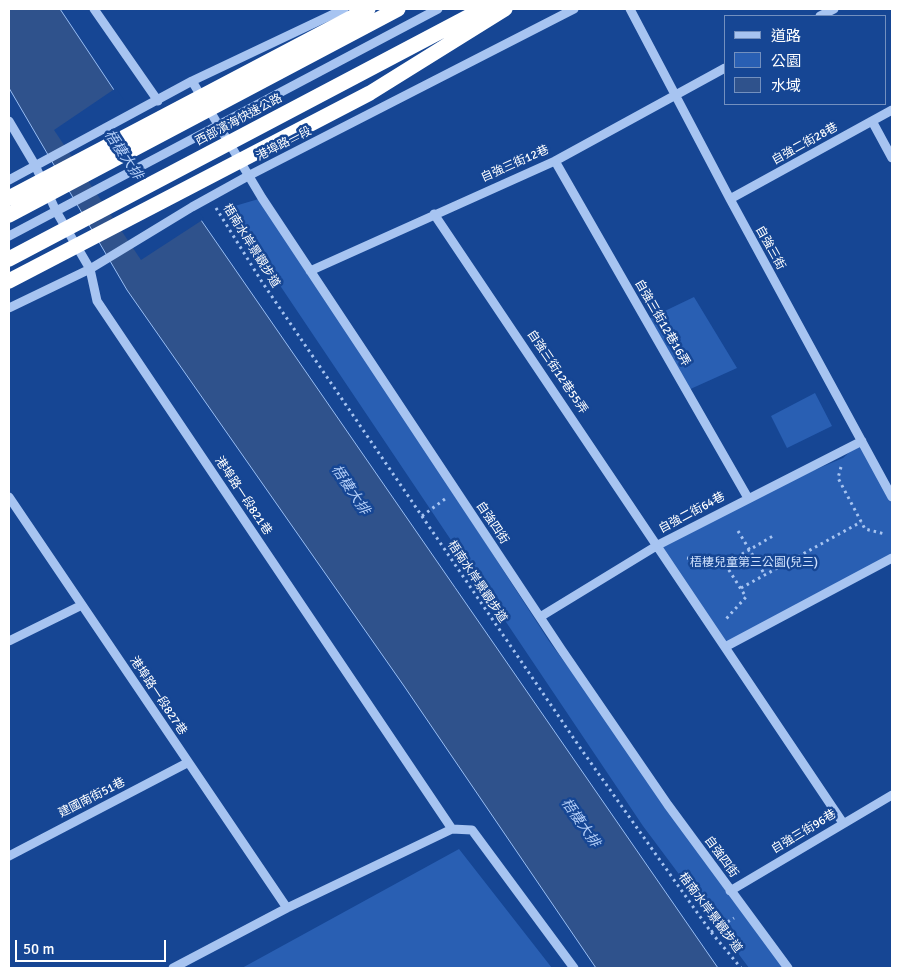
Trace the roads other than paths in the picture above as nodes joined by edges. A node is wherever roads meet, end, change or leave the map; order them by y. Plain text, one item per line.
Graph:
1 (94, 9) edge
2 (344, 9) edge
3 (368, 9) edge
4 (398, 9) edge
5 (438, 9) edge
6 (482, 9) edge
7 (505, 9) edge
8 (574, 9) edge
9 (630, 9) edge
10 (834, 9) edge
11 (822, 15) edge
12 (724, 69) edge
13 (192, 81) junction
14 (675, 96) junction
15 (158, 101) junction
16 (892, 110) edge
17 (872, 121) junction
18 (9, 122) edge
19 (217, 124) junction
20 (892, 158) edge
21 (555, 161) junction
22 (35, 165) junction
23 (248, 176) junction
24 (9, 180) edge
25 (9, 198) edge
26 (730, 199) junction
27 (56, 211) junction
28 (434, 214) junction
29 (9, 215) edge
30 (9, 236) edge
31 (9, 259) edge
32 (90, 269) junction
33 (310, 271) junction
34 (9, 281) edge
35 (9, 308) edge
36 (862, 441) junction
37 (892, 497) edge
38 (9, 498) edge
39 (748, 498) junction
40 (658, 546) junction
41 (892, 558) edge
42 (82, 605) junction
43 (540, 617) junction
44 (9, 642) edge
45 (725, 646) junction
46 (188, 763) junction
47 (892, 795) edge
48 (843, 823) junction
49 (452, 829) junction
50 (9, 856) edge
51 (730, 891) junction
52 (287, 908) junction
53 (173, 968) edge
54 (574, 968) edge
55 (788, 968) edge

1 - 15 street
2 - 13 street
3 - 25 highway
4 - 29 highway, 西部濱海快速公路
5 - 19 street
6 - 31 highway, 西部濱海快速公路
7 - 34 highway
8 - 23 street, 港埠路一段
9 - 14 street, 自強三街
10 - 11 street
12 - 14 street, 自強三街12巷
13 - 15 street
13 - 19 street, 自強四街
14 - 21 street, 自強三街12巷
14 - 26 street, 自強三街
15 - 22 street
16 - 17 street, 自強二街28巷
17 - 20 street
17 - 26 street, 自強二街28巷
18 - 22 street, 港埠路一段821巷
19 - 23 street, 自強四街
19 - 27 street
21 - 28 street, 自強三街12巷
21 - 39 street, 自強三街12巷16弄
22 - 24 street
22 - 27 street, 港埠路一段821巷
23 - 32 street, 港埠路一段
23 - 33 street, 自強四街
26 - 36 street, 自強三街
27 - 30 street
27 - 32 street, 港埠路一段821巷
28 - 33 street, 自強三街12巷
28 - 40 street, 自強三街12巷55弄
32 - 35 street, 港埠路一段
32 - 49 street, 港埠路一段821巷
33 - 43 street, 自強四街
36 - 37 street, 自強三街
36 - 39 street, 自強二街64巷
38 - 42 street, 港埠路一段827巷
39 - 40 street, 自強二街64巷
40 - 43 street, 自強二街64巷
40 - 45 street, 自強三街12巷55弄
41 - 45 street
42 - 44 street
42 - 46 street, 港埠路一段827巷
43 - 51 street, 自強四街
45 - 48 street, 自強三街12巷55弄
46 - 50 street, 建國南街51巷
46 - 52 street, 港埠路一段827巷
47 - 48 street, 自強三街96巷
48 - 51 street, 自強三街96巷
49 - 52 street
49 - 54 street
51 - 55 street, 自強四街
52 - 53 street

